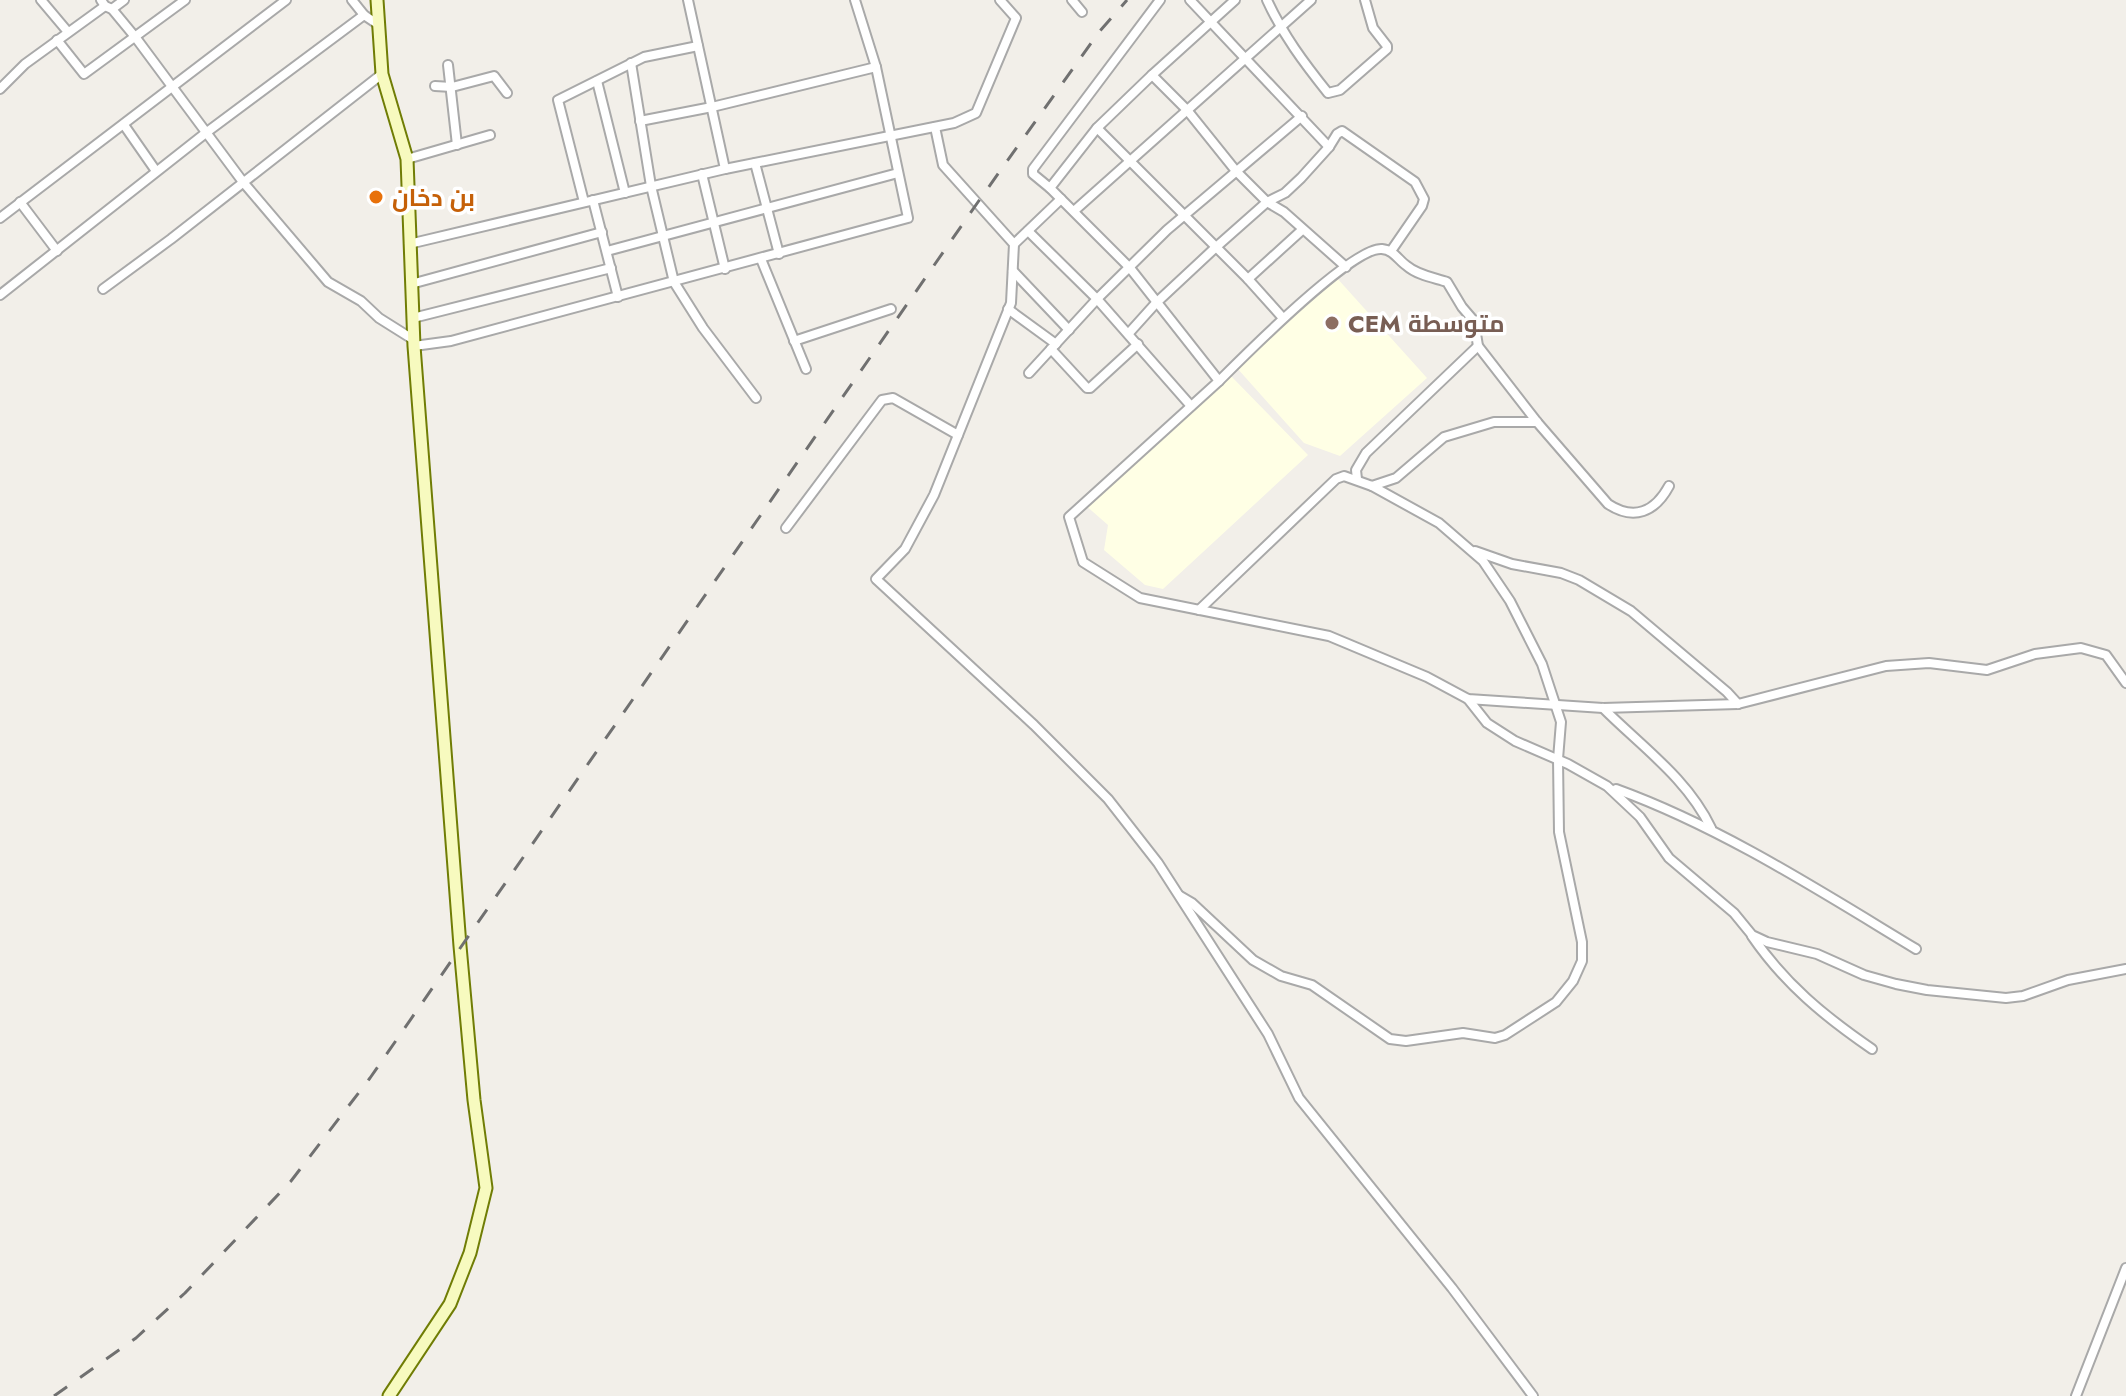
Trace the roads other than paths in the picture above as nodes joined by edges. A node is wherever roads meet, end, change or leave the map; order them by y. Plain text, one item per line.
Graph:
1 (41, 0) edge
2 (124, 0) edge
3 (185, 0) edge
4 (286, 0) edge
5 (352, 0) edge
6 (377, 0) edge
7 (688, 0) edge
8 (855, 0) edge
9 (1000, 0) edge
10 (1072, 0) edge
11 (1160, 0) edge
12 (1190, 0) edge
13 (1235, 0) edge
14 (1267, 0) edge
15 (1311, 0) edge
16 (1365, 0) edge
17 (106, 5) edge
18 (1082, 12) dead end
19 (364, 15) junction
20 (1210, 22) junction
21 (379, 25) junction
22 (1280, 29) junction
23 (68, 32) junction
24 (136, 38) junction
25 (57, 40) junction
26 (698, 46) junction
27 (1245, 59) junction
28 (631, 63) junction
29 (448, 65) dead end
30 (876, 67) junction
31 (382, 74) junction
32 (1152, 75) junction
33 (597, 81) junction
34 (171, 85) junction
35 (435, 86) dead end
36 (452, 87) junction
37 (0, 89) edge
38 (507, 93) dead end
39 (712, 107) junction
40 (1187, 110) junction
41 (1302, 116) junction
42 (640, 121) junction
43 (124, 125) junction
44 (935, 127) junction
45 (1097, 128) junction
46 (207, 132) junction
47 (490, 135) dead end
48 (890, 136) junction
49 (457, 145) junction
50 (1329, 147) junction
51 (407, 159) junction
52 (1129, 161) junction
53 (755, 163) junction
54 (725, 169) junction
55 (156, 171) junction
56 (1236, 171) junction
57 (898, 173) junction
58 (702, 174) junction
59 (243, 182) junction
60 (651, 186) junction
61 (1050, 188) junction
62 (625, 193) junction
63 (1061, 199) junction
64 (589, 201) junction
65 (20, 202) junction
66 (1267, 202) junction
67 (767, 208) junction
68 (1074, 211) junction
69 (1184, 216) junction
70 (0, 218) edge
71 (714, 222) junction
72 (1302, 230) junction
73 (1028, 231) junction
74 (602, 232) junction
75 (663, 236) junction
76 (409, 244) junction
77 (1014, 244) junction
78 (1215, 248) junction
79 (57, 251) junction
80 (607, 251) junction
81 (1391, 251) junction
82 (779, 254) junction
83 (761, 259) junction
84 (1346, 267) junction
85 (611, 268) junction
86 (1130, 268) junction
87 (725, 269) junction
88 (1013, 271) junction
89 (1248, 279) junction
90 (674, 282) junction
91 (411, 284) junction
92 (103, 289) dead end
93 (0, 295) edge
94 (618, 297) junction
95 (1097, 299) junction
96 (1156, 303) junction
97 (891, 309) dead end
98 (1008, 309) junction
99 (1282, 317) junction
100 (413, 318) junction
101 (1069, 330) junction
102 (1129, 333) junction
103 (794, 341) junction
104 (414, 343) junction
105 (1138, 344) junction
106 (1478, 346) junction
107 (1053, 347) junction
108 (806, 369) dead end
109 (1029, 373) dead end
110 (1219, 381) junction
111 (756, 398) dead end
112 (1191, 406) junction
113 (1537, 422) junction
114 (958, 435) junction
115 (1357, 479) junction
116 (1372, 486) junction
117 (1669, 486) dead end
118 (786, 528) dead end
119 (1471, 549) junction
120 (1199, 610) junction
121 (2126, 683) edge
122 (1468, 699) junction
123 (1738, 704) junction
124 (1557, 706) junction
125 (1603, 708) junction
126 (1558, 759) junction
127 (1607, 786) junction
128 (1712, 829) junction
129 (1178, 894) junction
130 (1752, 935) junction
131 (1916, 949) dead end
132 (2126, 969) edge
133 (1872, 1049) dead end
134 (2126, 1268) edge
135 (389, 1396) edge
136 (1533, 1396) edge
137 (2076, 1396) edge

1 - 23 street
2 - 17 street
3 - 24 street
4 - 34 street
5 - 19 street
6 - 21 street
7 - 26 street
8 - 30 street
9 - 44 street
10 - 18 street
11 - 61 street
12 - 20 street
13 - 20 street
14 - 22 street
15 - 22 street
16 - 22 street
17 - 23 street
17 - 24 street
19 - 21 street
19 - 46 street
20 - 27 street
20 - 32 street
21 - 31 street
22 - 27 street
23 - 25 street
24 - 25 street
24 - 34 street
25 - 37 street
26 - 28 street
26 - 39 street
27 - 40 street
27 - 41 street
28 - 33 street
28 - 42 street
29 - 36 street
30 - 39 street
30 - 48 street
31 - 51 street
31 - 59 street
32 - 40 street
32 - 45 street
33 - 62 street
33 - 64 street
34 - 43 street
34 - 46 street
35 - 36 street
36 - 38 street
36 - 49 street
39 - 42 street
39 - 54 street
40 - 52 street
40 - 56 street
41 - 50 street
41 - 56 street
42 - 60 street
43 - 55 street
43 - 65 street
44 - 48 street
44 - 77 street
45 - 52 street
45 - 61 street
46 - 55 street
46 - 59 street
47 - 49 street
48 - 53 street
48 - 57 street
49 - 51 street
50 - 66 street
50 - 81 street
51 - 76 street
52 - 68 street
52 - 69 street
53 - 54 street
53 - 67 street
54 - 58 street
55 - 79 street
56 - 66 street
56 - 69 street
57 - 67 street
57 - 82 street
58 - 60 street
58 - 71 street
59 - 92 street
59 - 104 street
60 - 62 street
60 - 75 street
61 - 63 street
62 - 64 street
63 - 68 street
63 - 73 street
64 - 74 street
64 - 76 street
65 - 70 street
65 - 79 street
66 - 72 street
66 - 78 street
67 - 71 street
67 - 82 street
68 - 86 street
69 - 78 street
69 - 86 street
71 - 75 street
71 - 87 street
72 - 84 street
72 - 89 street
73 - 77 street
73 - 95 street
74 - 80 street
74 - 91 street
75 - 80 street
75 - 90 street
76 - 91 street
77 - 88 street
78 - 89 street
78 - 96 street
79 - 93 street
80 - 85 street
81 - 84 street
81 - 106 street
82 - 83 street
83 - 87 street
83 - 103 street
84 - 99 street
85 - 94 street
85 - 100 street
86 - 95 street
86 - 96 street
87 - 90 street
88 - 98 street
88 - 101 street
89 - 99 street
90 - 94 street
90 - 111 street
91 - 100 street
94 - 104 street
95 - 101 street
95 - 102 street
96 - 102 street
96 - 110 street
97 - 103 street
98 - 107 street
98 - 114 street
99 - 110 street
100 - 104 street
101 - 107 street
102 - 105 street
103 - 108 street
104 - 135 street
105 - 107 street
105 - 112 street
106 - 113 street
106 - 115 street
107 - 109 street
110 - 112 street
112 - 120 street
113 - 116 street
113 - 117 street
114 - 118 street
114 - 129 street
115 - 116 street
115 - 120 street
116 - 119 street
119 - 123 street
119 - 124 street
120 - 122 street
121 - 123 street
122 - 124 street
122 - 126 street
123 - 125 street
124 - 125 street
124 - 126 street
125 - 128 street
126 - 127 street
126 - 129 street
127 - 128 street
127 - 130 street
128 - 131 street
129 - 136 street
130 - 132 street
130 - 133 street
134 - 137 street

